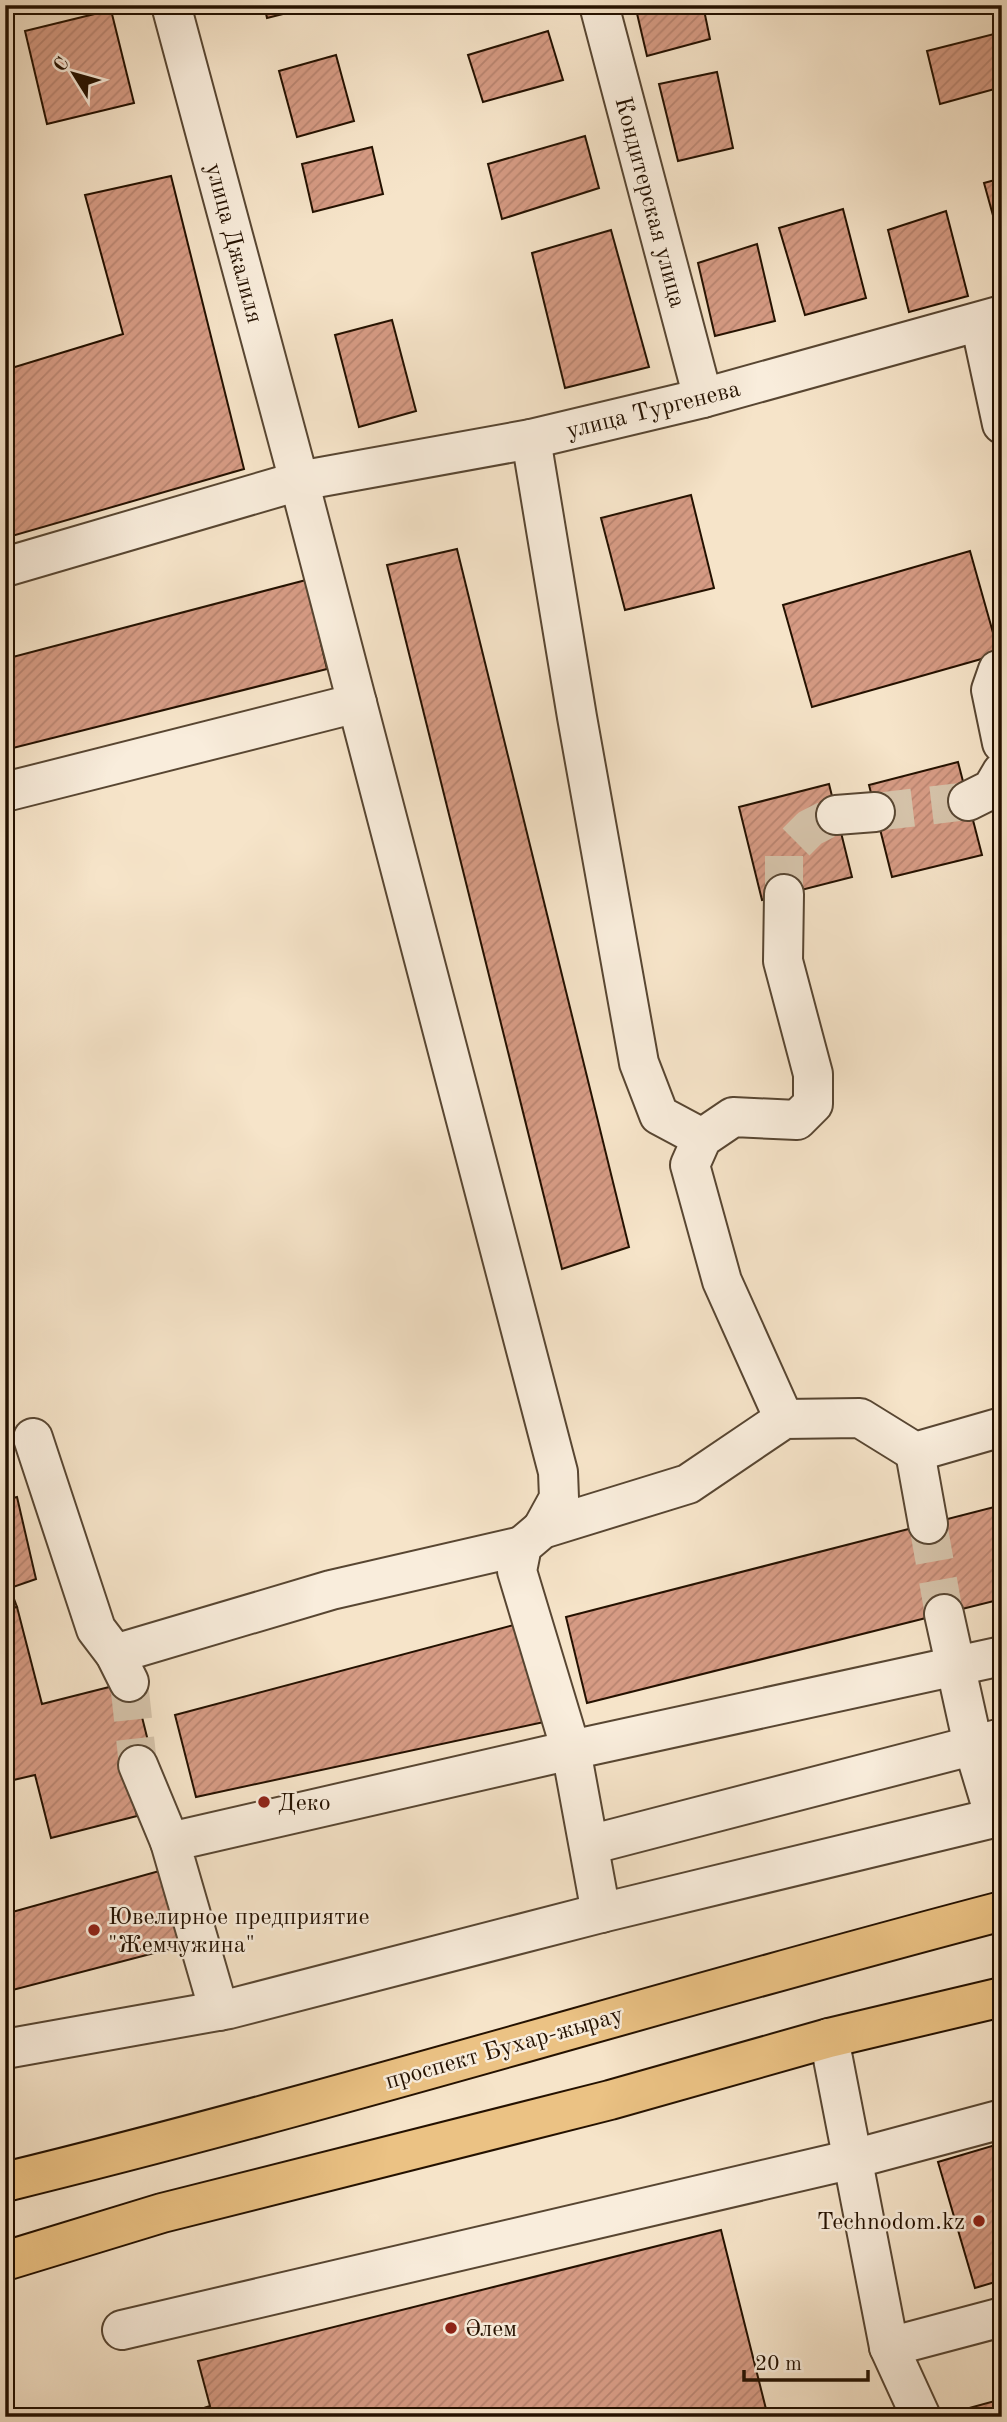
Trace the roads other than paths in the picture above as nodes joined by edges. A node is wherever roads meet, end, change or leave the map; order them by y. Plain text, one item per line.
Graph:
1 (171, 5) edge
2 (599, 5) edge
3 (991, 319) edge
4 (703, 398) junction
5 (1002, 424) edge
6 (531, 439) junction
7 (299, 481) junction
8 (5, 567) edge
9 (1002, 669) edge
10 (357, 703) junction
11 (1002, 743) edge
12 (1002, 772) edge
13 (5, 792) edge
14 (968, 801) tunnel mouth
15 (875, 812) tunnel mouth
16 (836, 815) tunnel mouth
17 (784, 894) tunnel mouth
18 (702, 1138) junction
19 (785, 1419) junction
20 (1002, 1427) edge
21 (33, 1438) dead end
22 (915, 1452) junction
23 (928, 1524) tunnel mouth
24 (532, 1538) junction
25 (944, 1614) tunnel mouth
26 (1002, 1656) edge
27 (956, 1667) junction
28 (987, 1741) edge
29 (571, 1750) junction
30 (138, 1765) tunnel mouth
31 (999, 1817) edge
32 (170, 1842) junction
33 (589, 1845) junction
34 (1002, 1911) edge
35 (601, 1913) junction
36 (1002, 1997) edge
37 (219, 2011) junction
38 (829, 2038) junction
39 (5, 2049) edge
40 (1002, 2119) edge
41 (853, 2159) junction
42 (5, 2182) edge
43 (5, 2261) edge
44 (1002, 2317) edge
45 (122, 2330) dead end
46 (889, 2347) junction
47 (921, 2417) edge

1 - 7 street, улица Джалиля
2 - 4 street, Кондитерская улица
3 - 4 street, улица Тургенева
3 - 5 street
4 - 6 street, улица Тургенева
6 - 7 street, улица Тургенева
6 - 18 street
7 - 8 street, улица Тургенева
7 - 10 street, улица Джалиля
9 - 11 street
10 - 13 street
10 - 24 street, улица Джалиля
12 - 14 street
15 - 16 street
17 - 18 street
18 - 19 street
19 - 22 street
19 - 24 street
20 - 22 street
21 - 24 street
22 - 23 street
24 - 29 street
25 - 27 street
26 - 27 street
27 - 28 street
27 - 29 street
28 - 31 street
28 - 33 street
29 - 32 street
29 - 33 street
30 - 32 street
31 - 35 street
32 - 37 street
33 - 35 street
34 - 42 main road, проспект Бухар-жырау
35 - 37 street
36 - 38 main road
37 - 39 street
38 - 41 street
38 - 43 main road
40 - 41 street
41 - 45 street
41 - 46 street
44 - 46 street
46 - 47 street

